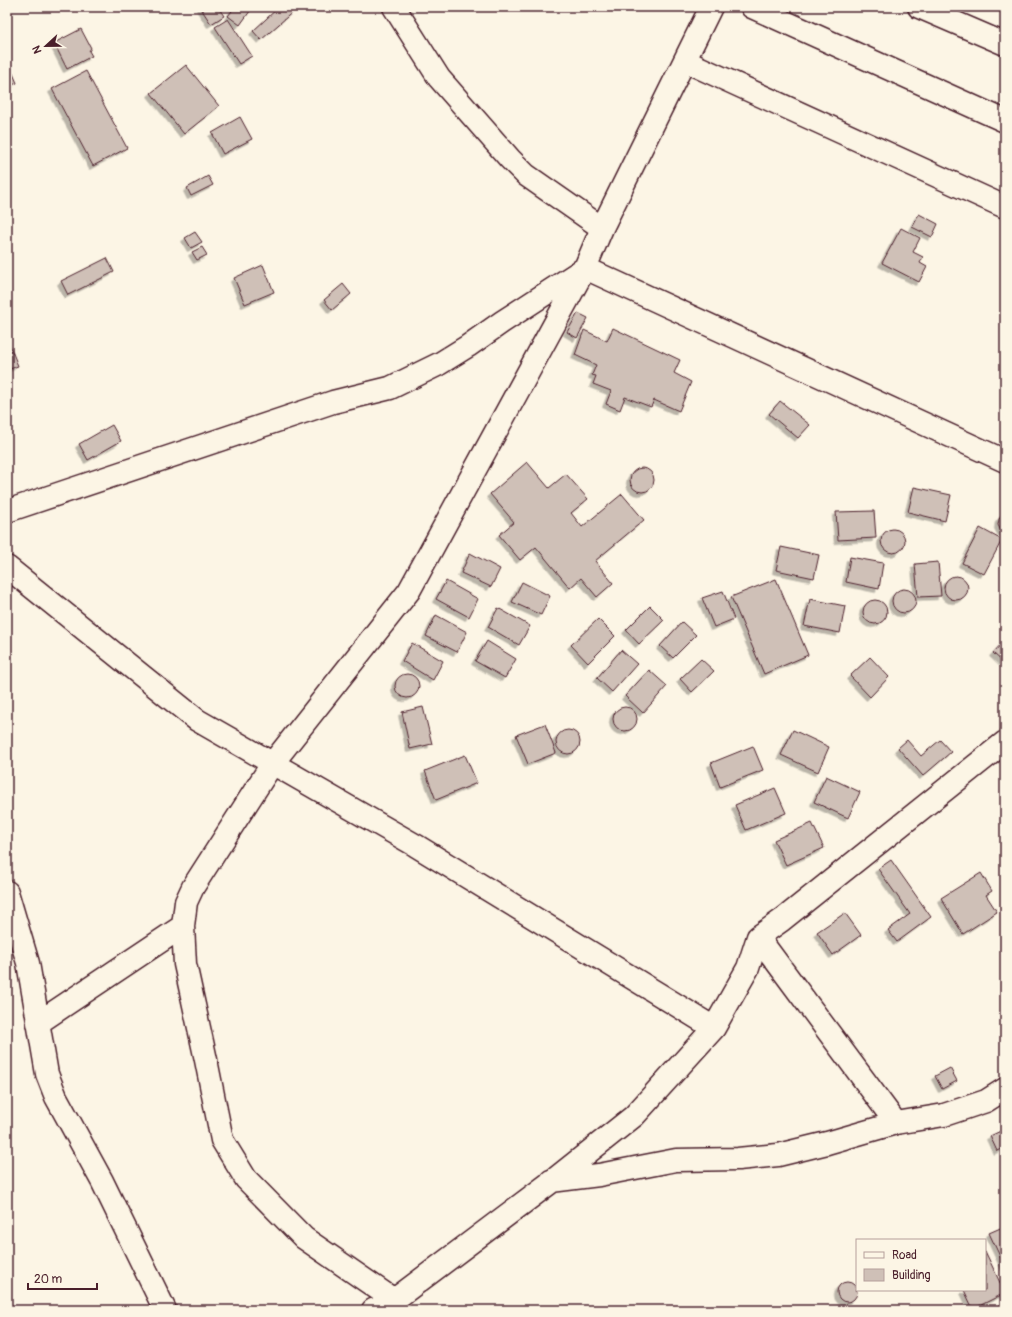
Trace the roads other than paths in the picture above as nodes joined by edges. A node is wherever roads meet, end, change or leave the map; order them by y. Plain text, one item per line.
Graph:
1 (394, 7) edge
2 (711, 7) edge
3 (752, 7) edge
4 (919, 7) edge
5 (1005, 44) edge
6 (684, 61) junction
7 (1005, 121) edge
8 (1005, 207) edge
9 (602, 228) junction
10 (585, 268) junction
11 (1005, 461) edge
12 (7, 511) edge
13 (7, 567) edge
14 (1005, 742) edge
15 (272, 764) junction
16 (7, 892) edge
17 (183, 926) junction
18 (758, 937) junction
19 (38, 1022) junction
20 (714, 1028) junction
21 (1005, 1089) edge
22 (896, 1123) junction
23 (551, 1182) junction
24 (394, 1300) junction
25 (165, 1310) edge
26 (373, 1310) edge

1 - 9 street
2 - 6 street
3 - 7 street
4 - 5 street
6 - 8 street
6 - 9 street
9 - 10 street
10 - 11 street
10 - 12 street
10 - 15 street
13 - 15 street
14 - 18 street
15 - 17 street
15 - 20 street
16 - 19 street
17 - 19 street
17 - 24 street
18 - 20 street
18 - 22 street
19 - 25 street
20 - 23 street
21 - 22 street
22 - 23 street
23 - 24 street
24 - 26 street

